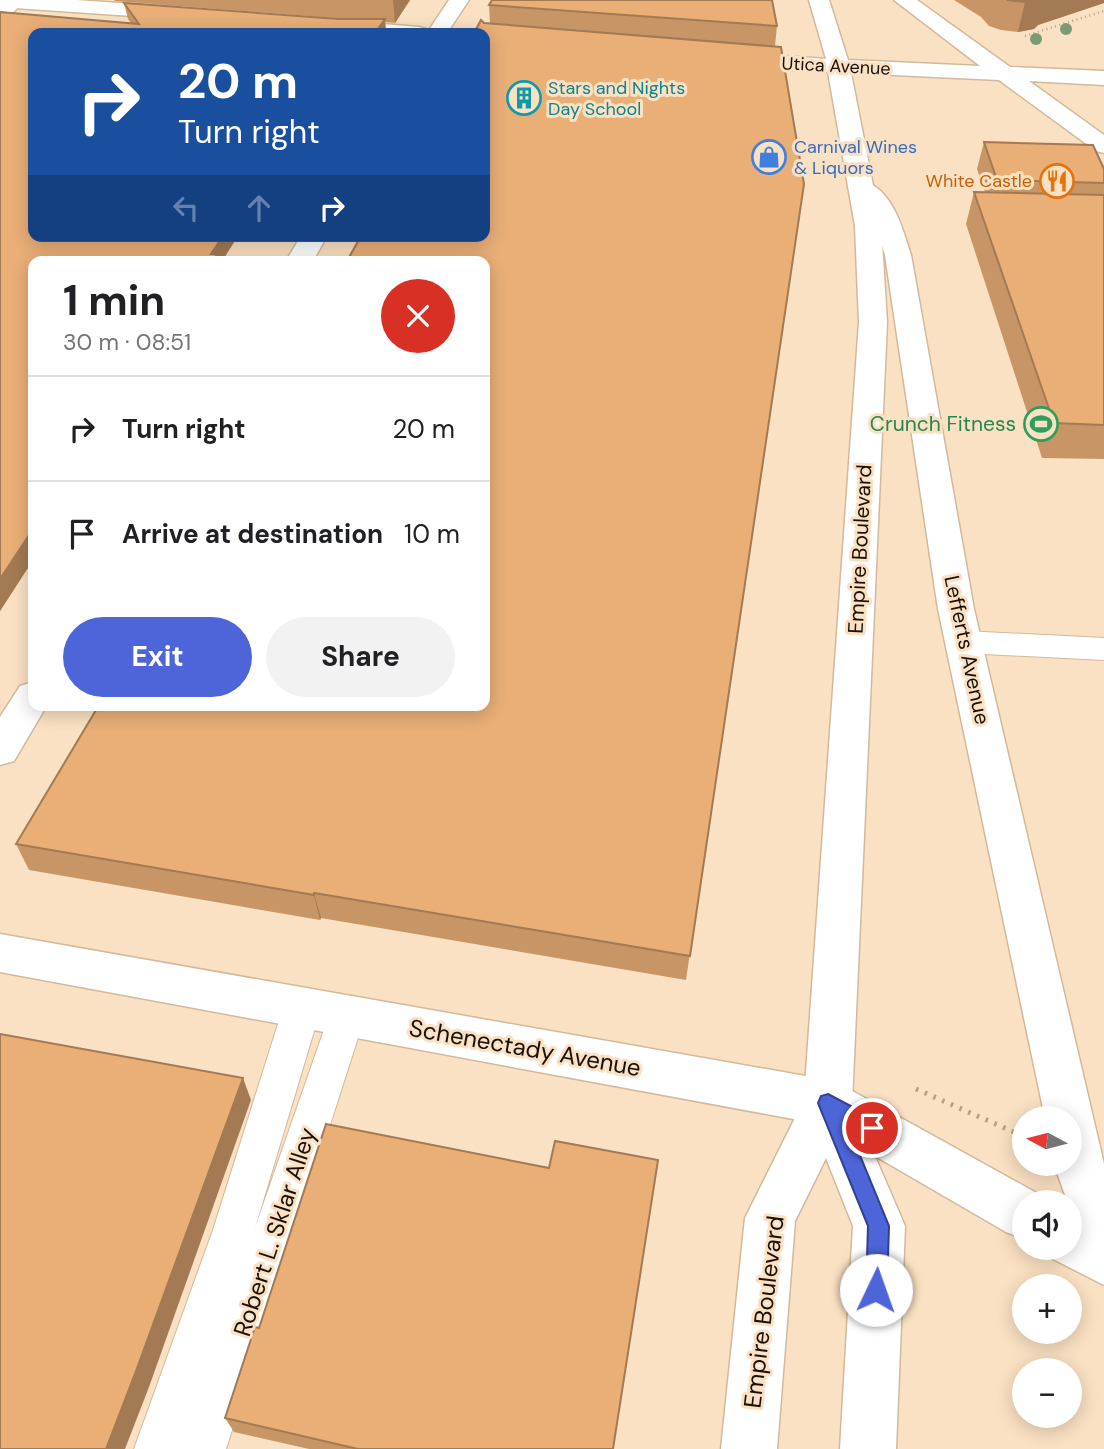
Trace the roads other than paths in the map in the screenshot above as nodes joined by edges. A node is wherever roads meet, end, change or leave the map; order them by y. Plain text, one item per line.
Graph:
1 (459, 0) edge
2 (819, 0) edge
3 (904, 0) edge
4 (7, 5) edge
5 (199, 15) edge
6 (314, 24) edge
7 (361, 28) edge
8 (440, 28) edge
9 (705, 57) edge
10 (837, 66) junction
11 (1001, 74) junction
12 (1104, 78) edge
13 (1104, 146) edge
14 (861, 188) junction
15 (964, 642) junction
16 (1104, 649) edge
17 (28, 704) edge
18 (0, 750) edge
19 (0, 953) edge
20 (302, 1008) junction
21 (346, 1016) junction
22 (828, 1103) junction
23 (1066, 1106) edge
24 (1082, 1172) edge
25 (1012, 1207) edge
26 (1104, 1235) edge
27 (1082, 1247) edge
28 (1104, 1259) edge
29 (157, 1449) edge
30 (203, 1449) edge
31 (749, 1449) edge
32 (868, 1449) edge

1 - 8 main road
2 - 10 main road, Empire Boulevard
3 - 11 main road
4 - 5 main road
6 - 7 main road
9 - 10 main road, Utica Avenue
10 - 11 main road, Utica Avenue
10 - 14 main road, Empire Boulevard
11 - 12 main road, Utica Avenue
11 - 13 main road
14 - 15 main road, Lefferts Avenue
14 - 22 main road, Empire Boulevard
15 - 16 lane
15 - 23 main road, Lefferts Avenue
17 - 18 main road
19 - 20 main road, Schenectady Avenue
20 - 21 main road, Schenectady Avenue
20 - 29 lane
21 - 22 main road, Schenectady Avenue
21 - 30 lane, Robert L. Sklar Alley
22 - 25 main road, Schenectady Avenue
22 - 31 main road, Empire Boulevard
22 - 32 main road, Empire Boulevard
24 - 26 main road, Lefferts Avenue
27 - 28 main road

